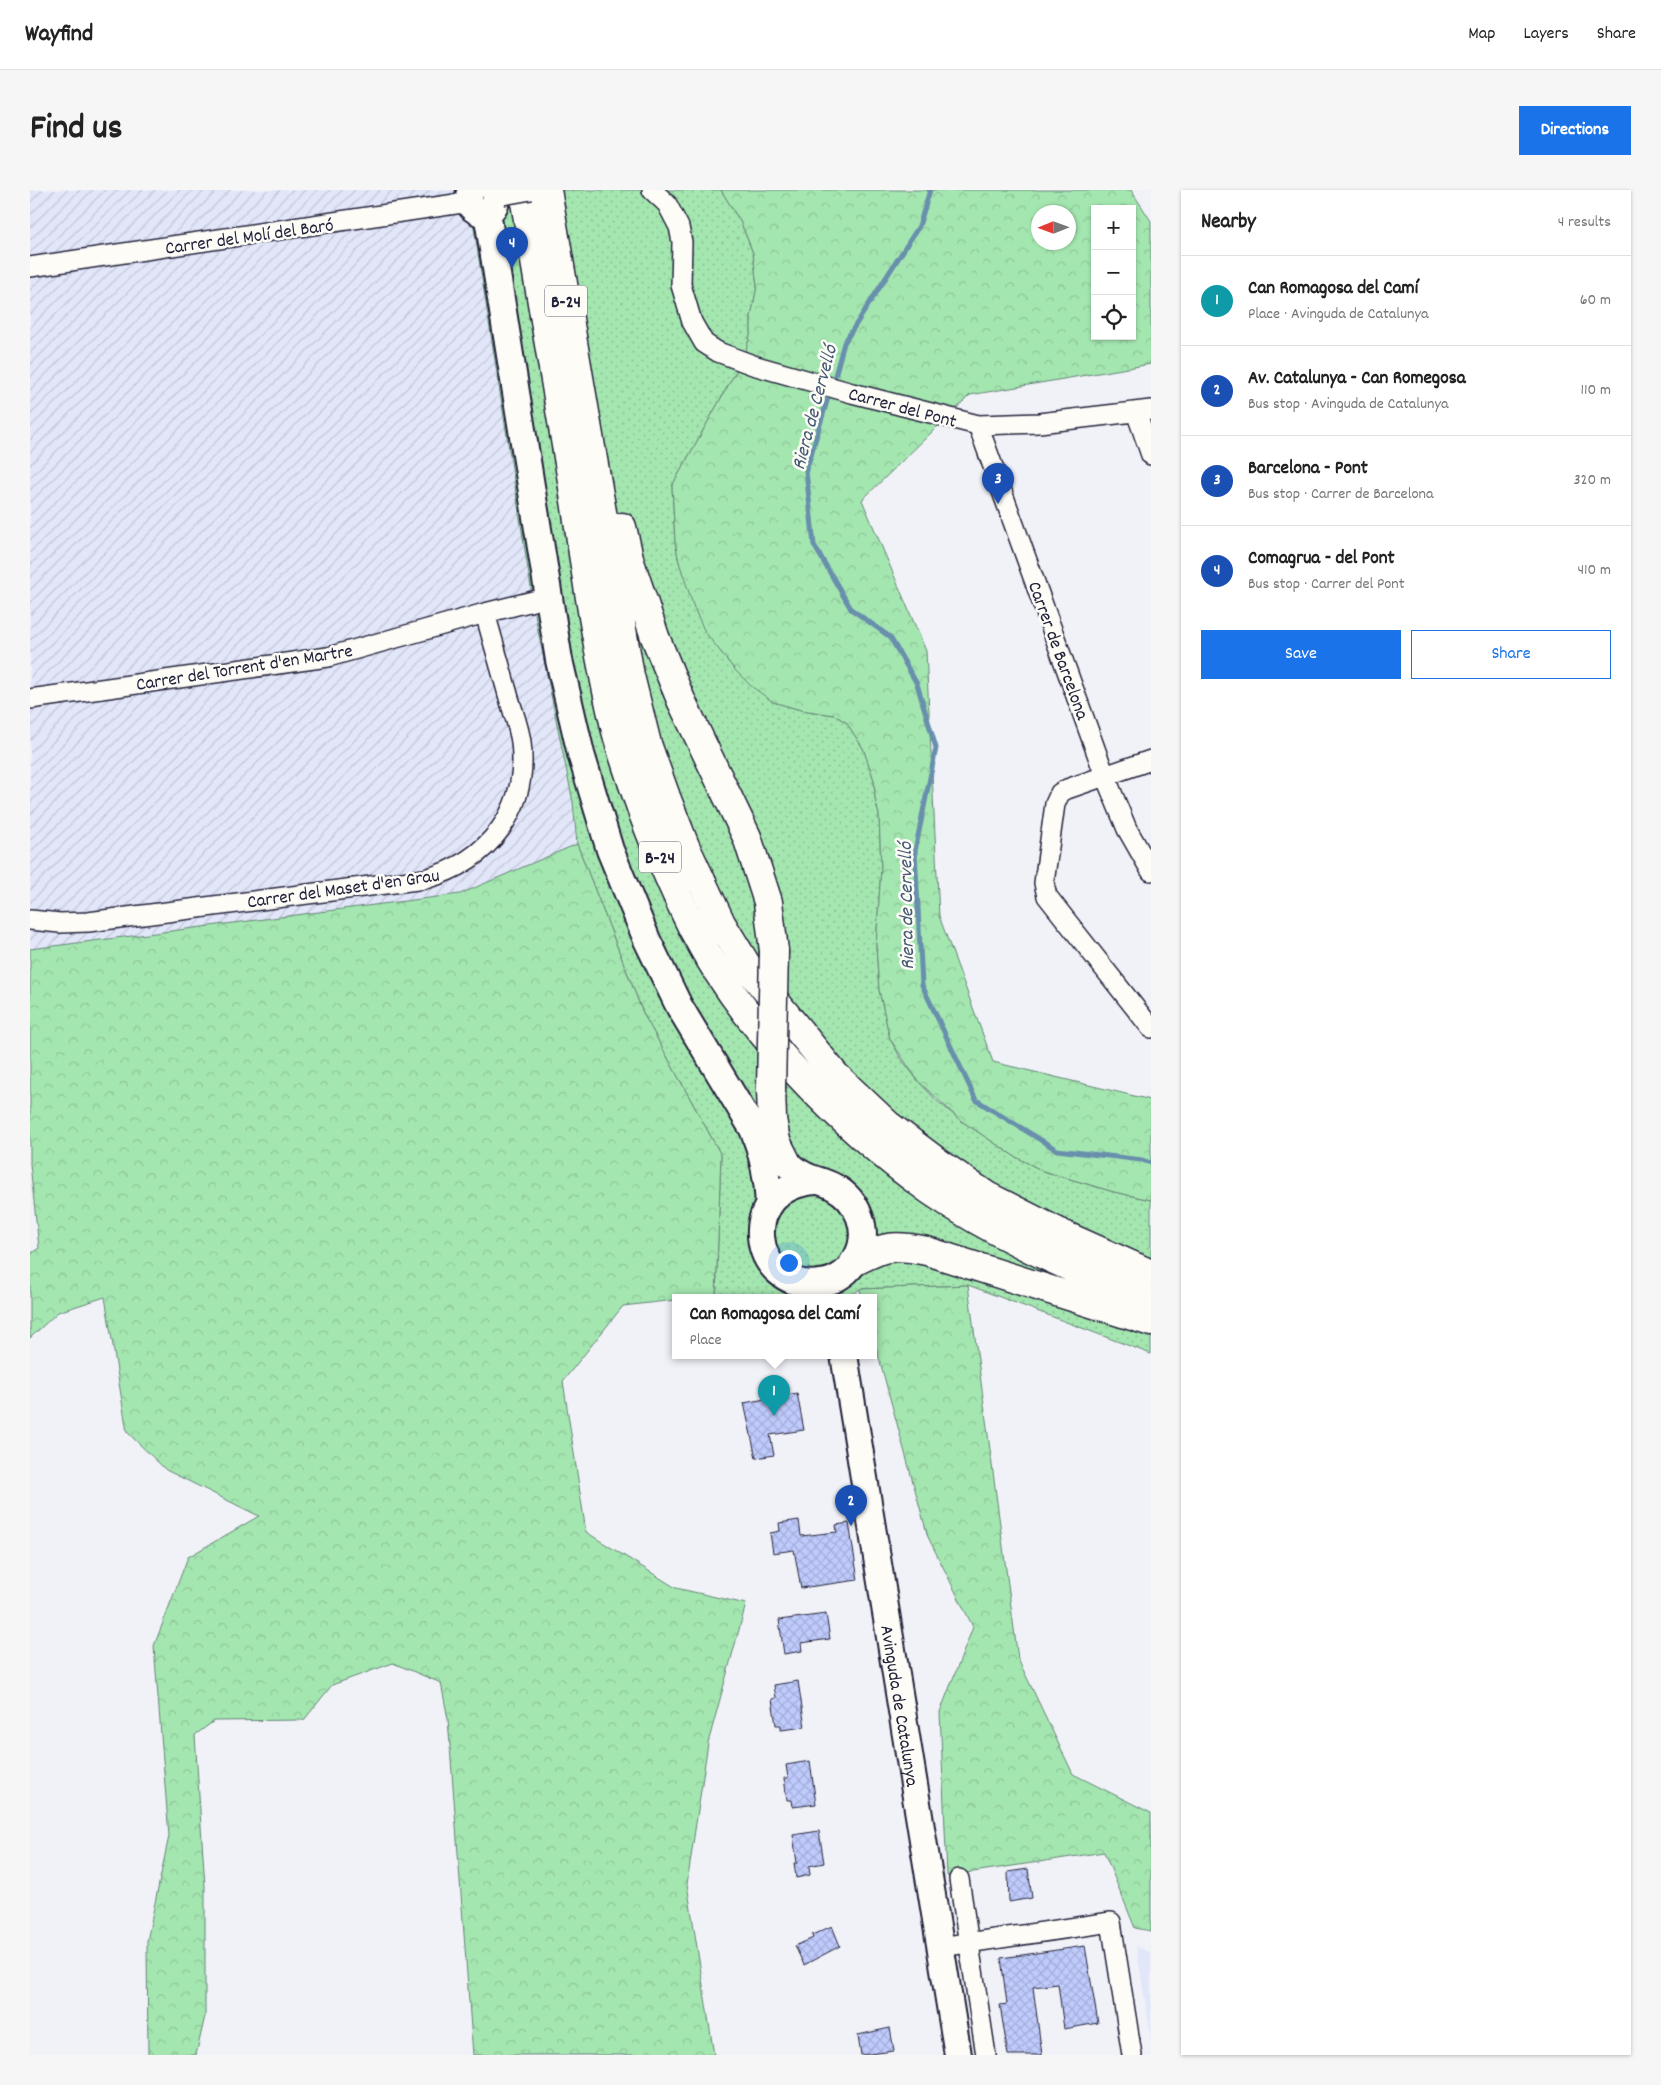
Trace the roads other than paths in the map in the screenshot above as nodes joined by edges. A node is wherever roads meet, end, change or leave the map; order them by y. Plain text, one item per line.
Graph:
1 (531, 190) edge
2 (547, 190) edge
3 (652, 190) edge
4 (492, 196) edge
5 (30, 267) edge
6 (1143, 411) edge
7 (584, 412) junction
8 (978, 425) junction
9 (1151, 455) edge
10 (549, 597) junction
11 (485, 613) junction
12 (30, 699) edge
13 (1151, 760) edge
14 (1105, 776) junction
15 (1151, 871) edge
16 (30, 920) edge
17 (1151, 1028) edge
18 (753, 1128) junction
19 (787, 1163) junction
20 (816, 1181) junction
21 (769, 1205) junction
22 (851, 1266) junction
23 (1151, 1274) edge
24 (807, 1290) edge
25 (843, 1294) edge
26 (1151, 1303) edge
27 (1151, 1322) edge
28 (845, 1359) edge
29 (959, 1879) dead end
30 (969, 1942) junction
31 (940, 1947) junction
32 (958, 2055) edge
33 (986, 2055) edge
34 (1132, 2055) edge

1 - 4 street, bridge
2 - 7 highway, B-24
3 - 8 street, Carrer del Pont
4 - 5 street, Carrer del Molí del Baró
4 - 10 street
4 - 26 highway, B-24
6 - 8 street, Carrer del Pont
6 - 9 street
7 - 19 highway, bridge
7 - 23 highway, B-24
8 - 14 street, Carrer de Barcelona
10 - 11 street
10 - 18 street
11 - 12 street, Carrer del Torrent d'en Martre
11 - 16 street, Carrer del Maset d'en Grau
13 - 14 street
14 - 15 street, Carrer de Barcelona
14 - 17 street
18 - 19 street
18 - 21 street
19 - 20 street
20 - 21 street
20 - 22 street
21 - 24 street
22 - 24 street
22 - 25 street
22 - 27 highway
28 - 31 street, Avinguda de Catalunya
29 - 30 street
30 - 31 street
30 - 33 street
30 - 34 street
31 - 32 street, Avinguda de Catalunya

